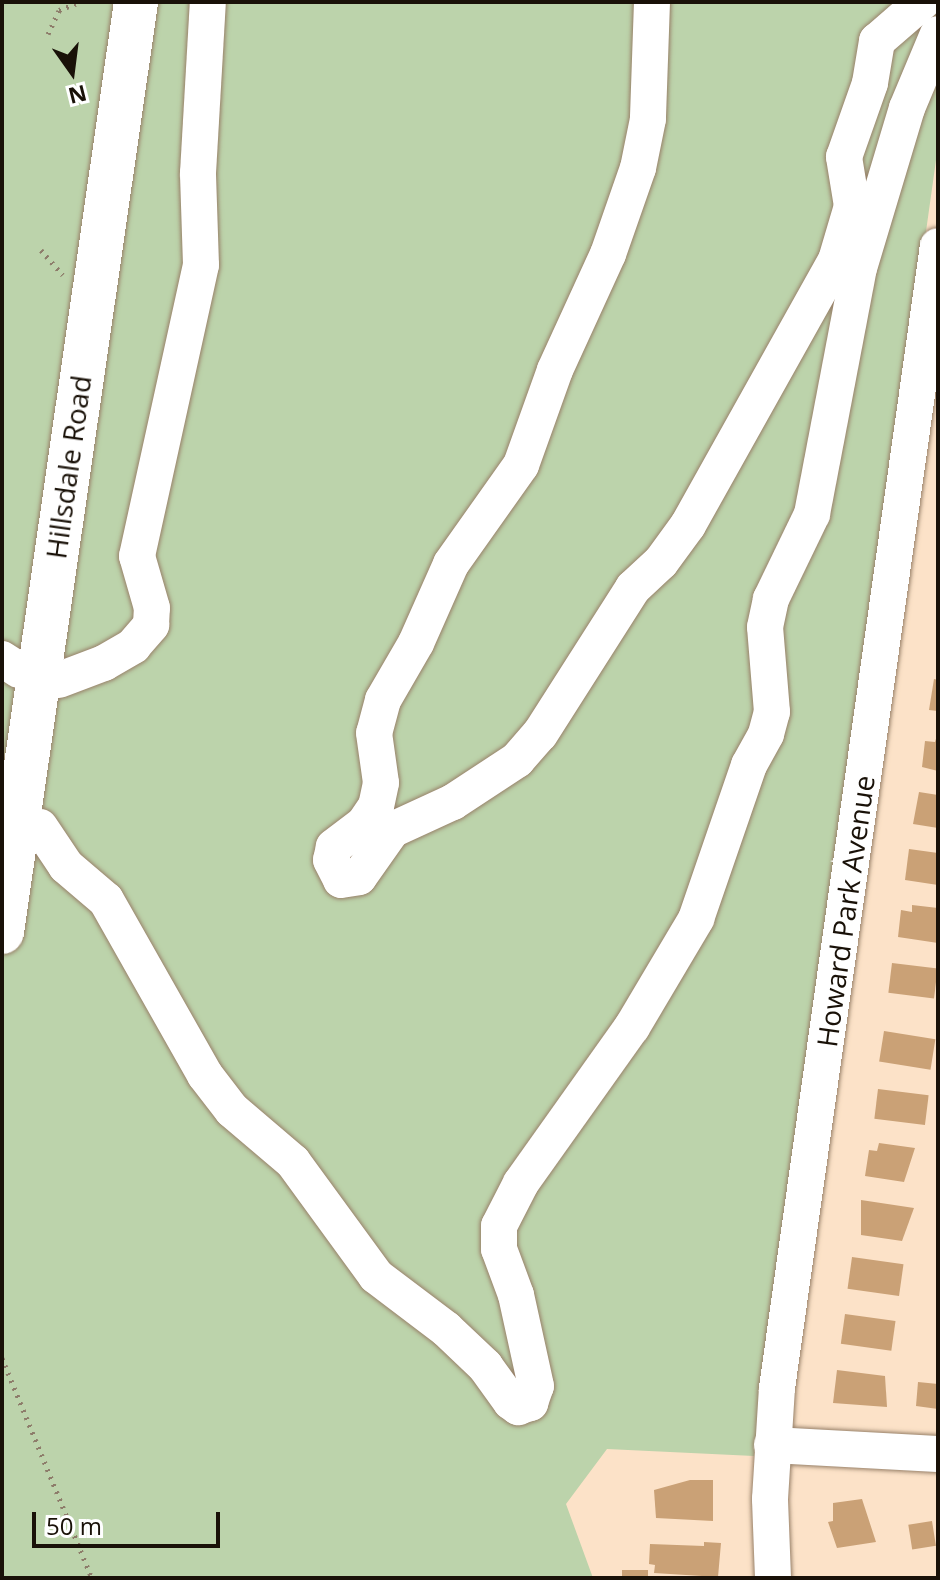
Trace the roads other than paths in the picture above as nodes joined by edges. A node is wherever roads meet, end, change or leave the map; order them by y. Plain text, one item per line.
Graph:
1 (136, 2) edge
2 (208, 2) edge
3 (652, 2) edge
4 (922, 2) edge
5 (938, 34) edge
6 (938, 246) edge
7 (923, 466) edge
8 (59, 680) dead end
9 (40, 827) dead end
10 (2, 932) edge
11 (772, 1445) junction
12 (938, 1454) edge
13 (773, 1578) edge

1 - 10 main road, Hillsdale Road
2 - 8 street
3 - 4 street
5 - 9 street
6 - 7 street, Howard Park Avenue
7 - 11 street, Howard Park Avenue
11 - 12 street
11 - 13 street, Howard Park Avenue

